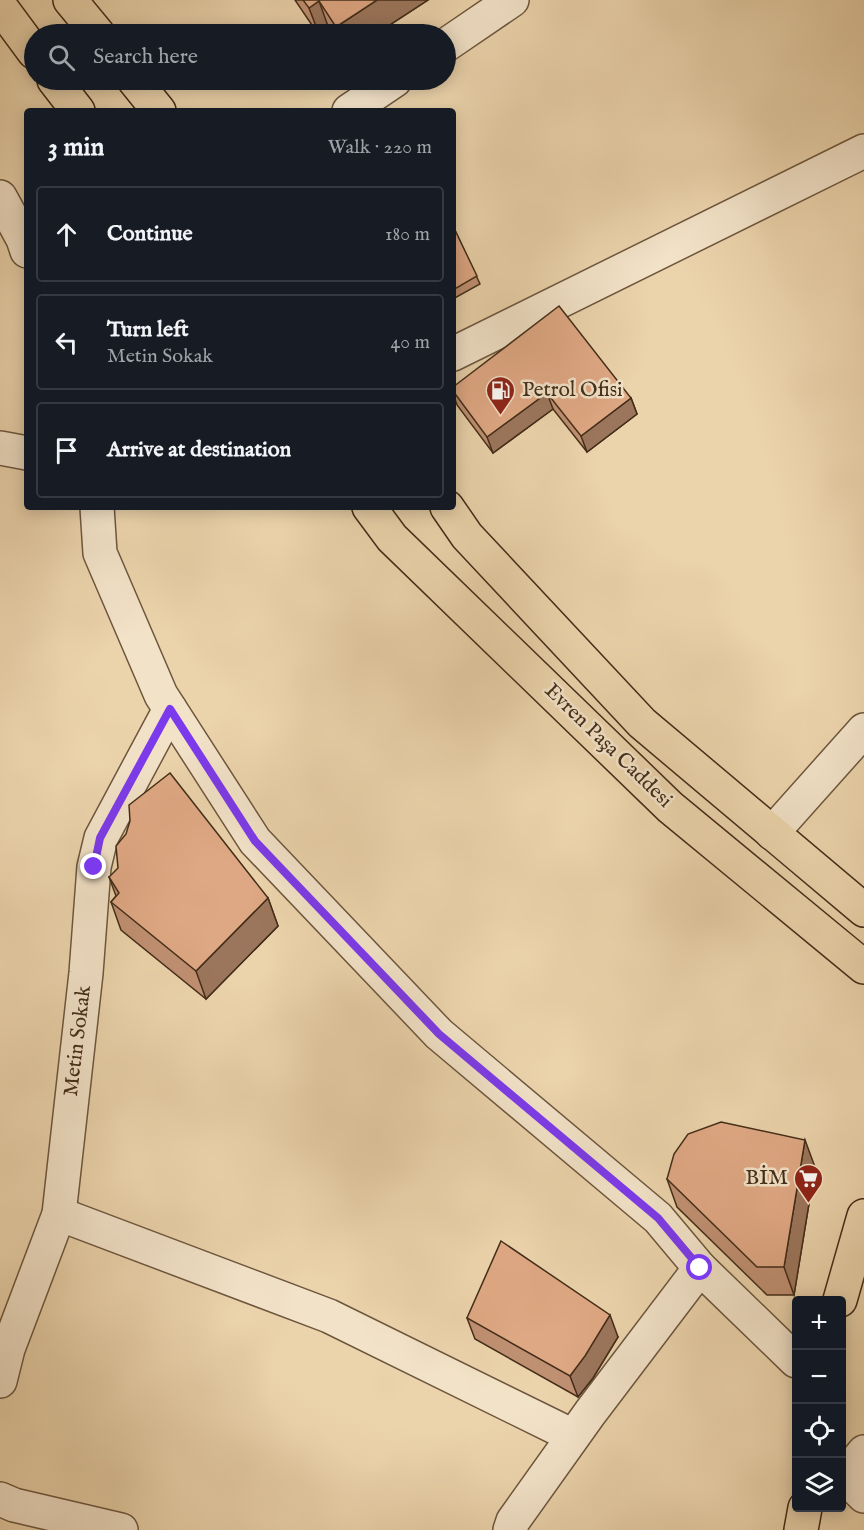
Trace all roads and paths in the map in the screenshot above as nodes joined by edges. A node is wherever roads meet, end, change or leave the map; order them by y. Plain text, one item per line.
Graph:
1 (70, 0) edge
2 (512, 0) edge
3 (0, 6) edge
4 (90, 24) edge
5 (24, 38) edge
6 (456, 38) edge
7 (62, 90) edge
8 (142, 90) edge
9 (380, 90) edge
10 (76, 108) edge
11 (157, 108) edge
12 (353, 108) edge
13 (864, 151) edge
14 (0, 196) edge
15 (24, 242) edge
16 (456, 353) edge
17 (0, 448) edge
18 (24, 452) edge
19 (96, 510) edge
20 (371, 510) edge
21 (449, 510) edge
22 (170, 709) junction
23 (864, 730) edge
24 (772, 833) junction
25 (864, 910) edge
26 (864, 967) edge
27 (59, 1214) junction
28 (864, 1216) edge
29 (700, 1268) junction
30 (841, 1296) edge
31 (792, 1357) edge
32 (0, 1381) edge
33 (573, 1436) junction
34 (0, 1499) edge
35 (804, 1512) edge
36 (121, 1530) edge
37 (510, 1530) edge
38 (801, 1530) edge

1 - 4 main road
2 - 6 street
3 - 5 main road
7 - 10 main road
8 - 11 main road
9 - 12 street
13 - 16 street
14 - 15 street
17 - 18 street
19 - 22 street
20 - 26 main road, Evren Paşa Caddesi
21 - 24 main road, Evren Paşa Caddesi
22 - 27 street, Metin Sokak
22 - 29 street
23 - 24 street
24 - 25 main road, Evren Paşa Caddesi
27 - 32 street, Metin Sokak
27 - 33 street
28 - 30 main road
29 - 31 street
29 - 33 street
33 - 37 street
34 - 36 street
35 - 38 main road

